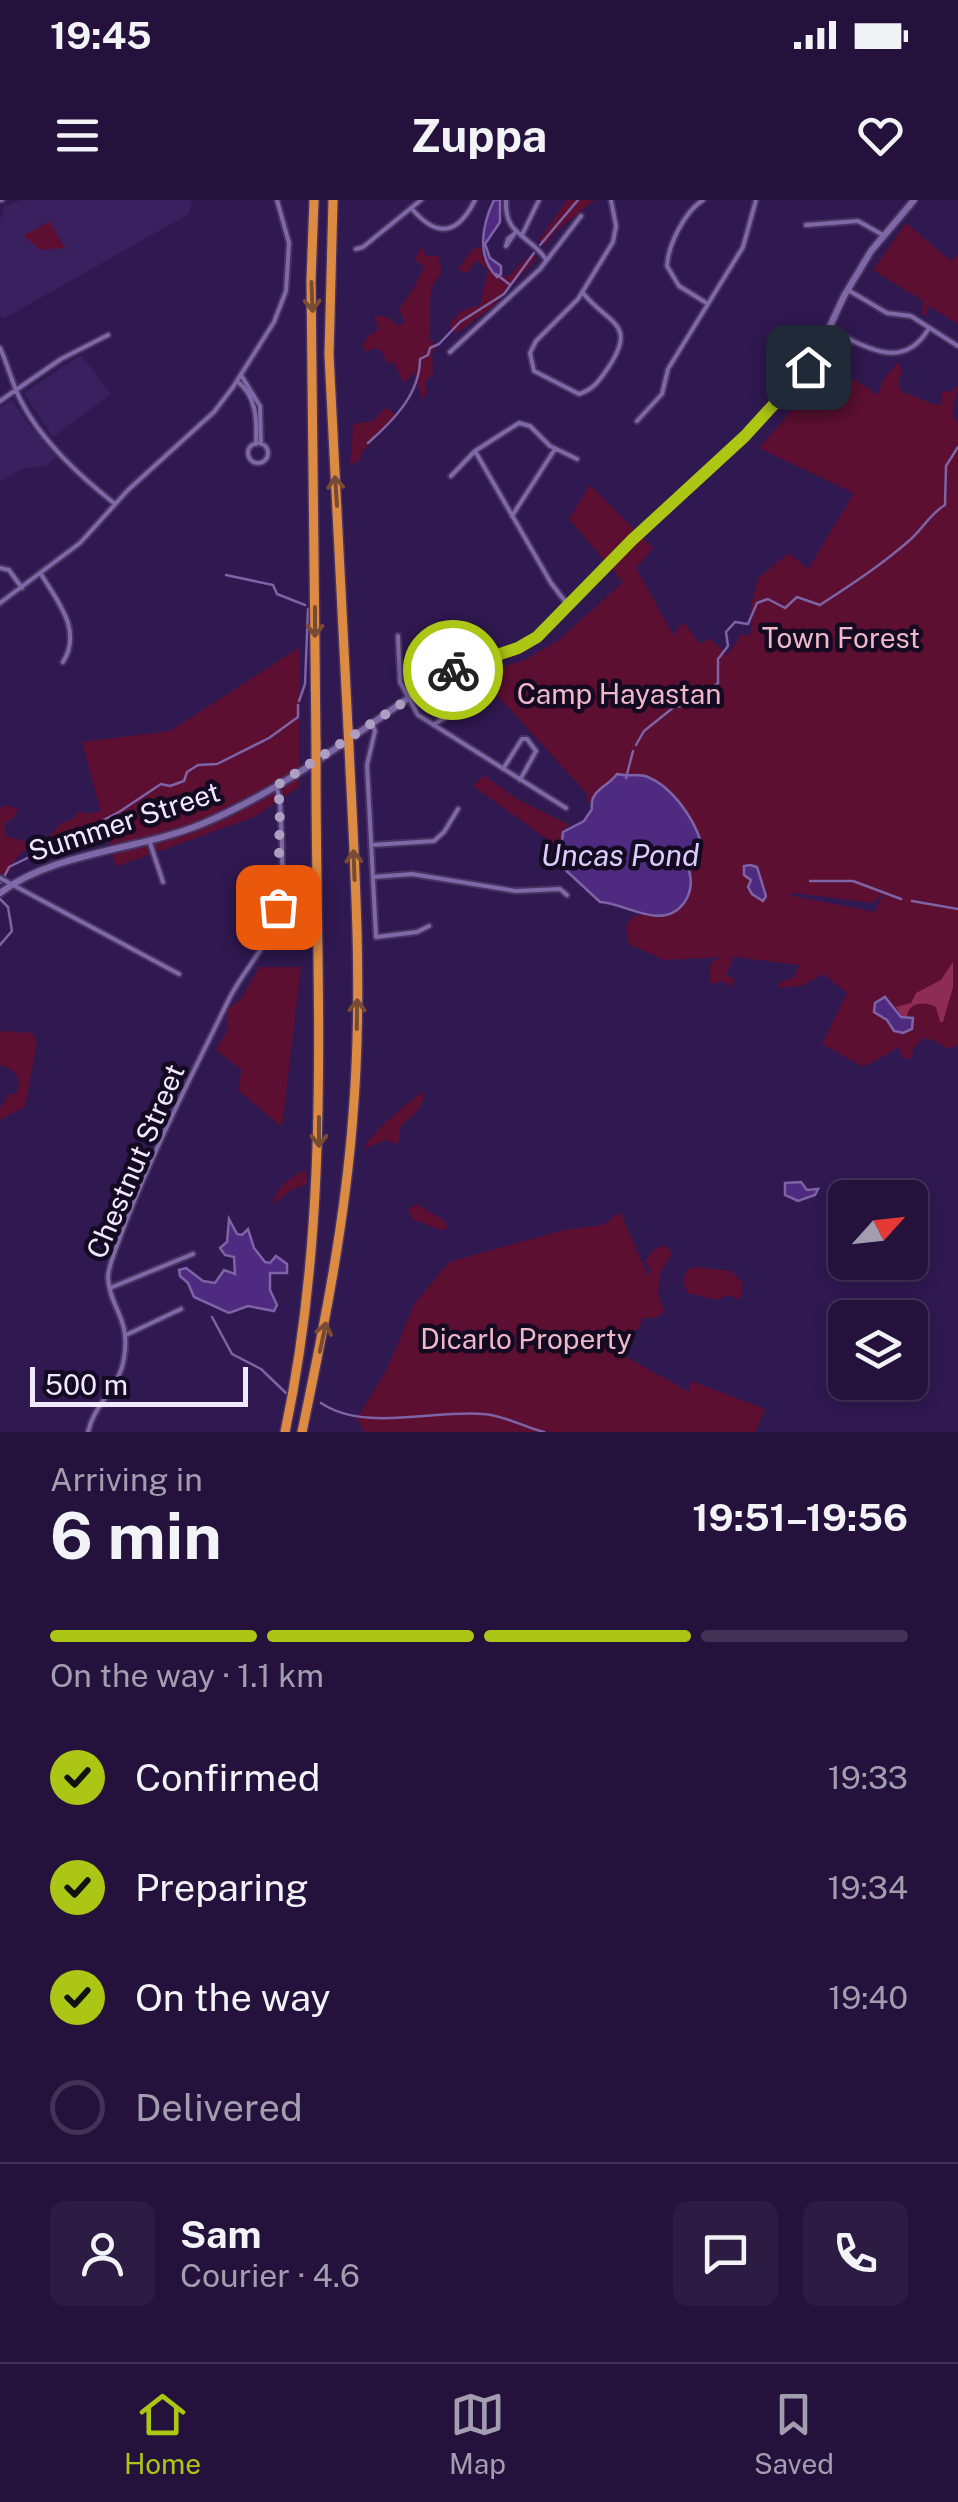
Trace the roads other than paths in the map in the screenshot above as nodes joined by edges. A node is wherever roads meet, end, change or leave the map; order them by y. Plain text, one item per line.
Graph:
1 (277, 200) edge
2 (311, 200) edge
3 (333, 200) edge
4 (422, 200) edge
5 (475, 200) edge
6 (506, 200) edge
7 (539, 200) edge
8 (611, 200) edge
9 (703, 200) edge
10 (756, 200) edge
11 (914, 200) edge
12 (412, 208) junction
13 (581, 216) dead end
14 (806, 226) dead end
15 (882, 235) junction
16 (522, 236) junction
17 (356, 249) dead end
18 (546, 260) junction
19 (848, 290) junction
20 (582, 293) junction
21 (708, 304) junction
22 (929, 328) junction
23 (830, 330) junction
24 (108, 334) dead end
25 (958, 346) edge
26 (0, 348) edge
27 (450, 352) dead end
28 (239, 378) junction
29 (16, 391) junction
30 (0, 401) edge
31 (637, 421) dead end
32 (258, 444) dead end
33 (555, 449) junction
34 (475, 451) junction
35 (577, 458) dead end
36 (451, 476) dead end
37 (115, 504) junction
38 (512, 516) junction
39 (0, 568) edge
40 (41, 574) junction
41 (22, 588) junction
42 (0, 593) edge
43 (2, 602) edge
44 (569, 606) junction
45 (398, 636) dead end
46 (63, 662) dead end
47 (477, 698) dead end
48 (408, 699) junction
49 (372, 723) junction
50 (433, 725) junction
51 (502, 769) junction
52 (520, 780) junction
53 (276, 786) junction
54 (458, 808) dead end
55 (566, 808) dead end
56 (149, 840) junction
57 (371, 845) junction
58 (373, 877) junction
59 (0, 878) edge
60 (163, 882) dead end
61 (13, 884) junction
62 (0, 893) edge
63 (567, 895) dead end
64 (429, 926) dead end
65 (180, 974) dead end
66 (193, 1254) dead end
67 (110, 1288) junction
68 (181, 1310) dead end
69 (126, 1335) junction
70 (88, 1432) edge
71 (285, 1432) edge
72 (302, 1432) edge

1 - 28 street
2 -> 71 highway, bridge
72 -> 3 highway, bridge
4 - 12 street
5 - 12 street
6 - 16 street
7 - 16 street
8 - 20 street
9 - 21 street
10 - 21 street
11 - 15 main road, Summer Street
12 - 17 street
13 - 18 street
14 - 15 street
15 - 19 main road, Summer Street
16 - 18 street
18 - 27 street
19 - 22 street
19 - 23 main road, Summer Street
20 - 20 street
21 - 31 street
22 - 23 street
22 - 25 street
23 - 44 main road, Summer Street
24 - 29 street
26 - 29 street
28 - 32 street
28 - 37 street
29 - 30 street
29 - 37 street
33 - 34 street
33 - 35 street
33 - 38 street
34 - 36 street
34 - 38 street
37 - 40 street
38 - 44 street
39 - 41 street
40 - 41 street
40 - 46 street
41 - 43 street
42 - 43 street
44 - 48 main road, Summer Street
45 - 48 street
47 - 50 street
48 - 49 main road, Summer Street
48 - 50 street
49 - 53 main road, Summer Street
49 - 57 street
50 - 51 street
51 - 52 street
51 - 52 street
52 - 55 street
53 - 56 main road, Summer Street
53 - 67 street, Chestnut Street
54 - 57 street
56 - 60 street
56 - 61 main road, Summer Street
57 - 58 street
58 - 63 street
58 - 64 street
59 - 61 street
61 - 62 main road, Summer Street
61 - 65 street
66 - 67 street
67 - 69 street, Chestnut Street
68 - 69 street
69 - 70 street

